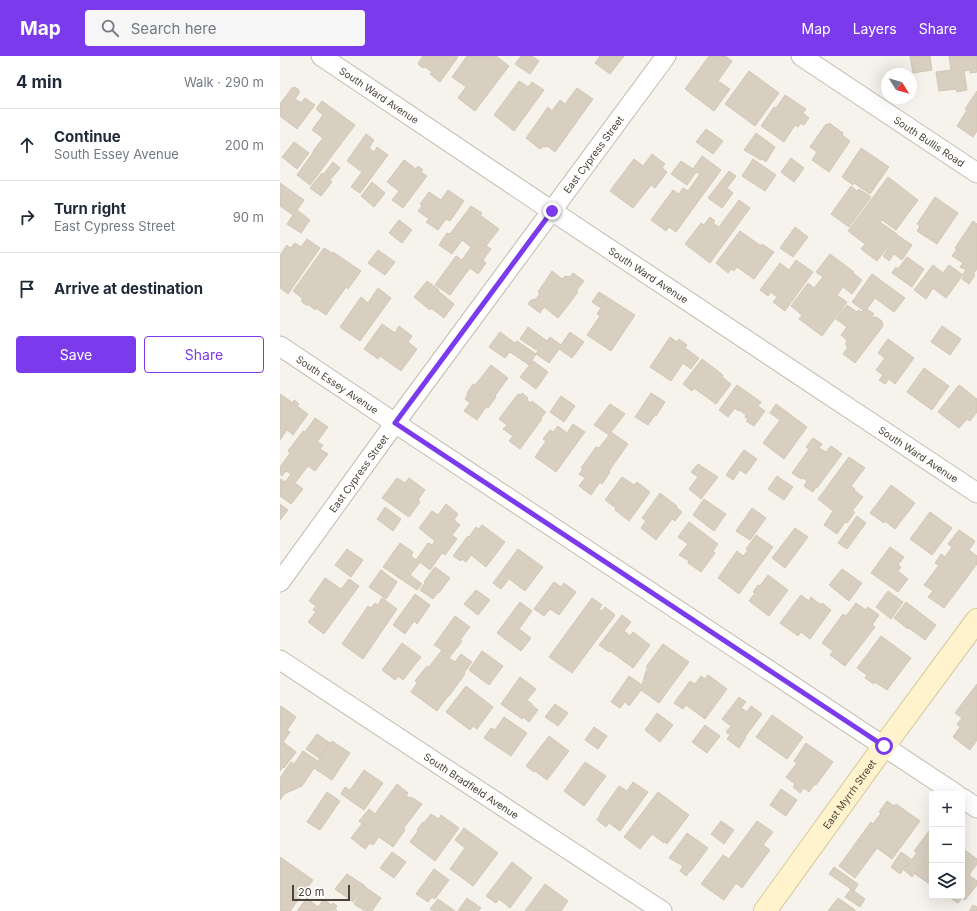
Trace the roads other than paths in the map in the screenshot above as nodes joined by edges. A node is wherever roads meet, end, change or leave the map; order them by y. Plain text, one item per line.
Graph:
1 (321, 56) edge
2 (666, 56) edge
3 (801, 56) edge
4 (977, 173) edge
5 (552, 211) junction
6 (280, 346) edge
7 (395, 423) junction
8 (977, 493) edge
9 (280, 582) edge
10 (977, 620) edge
11 (280, 660) edge
12 (884, 746) junction
13 (952, 791) edge
14 (965, 800) edge
15 (977, 808) edge
16 (662, 911) edge
17 (765, 911) edge

1 - 5 street, South Ward Avenue
2 - 5 street, East Cypress Street
3 - 4 street, South Bullis Road
5 - 7 street, East Cypress Street
5 - 8 street, South Ward Avenue
6 - 7 street, South Essey Avenue
7 - 9 street, East Cypress Street
7 - 12 street, South Essey Avenue
10 - 12 street, East Myrrh Street
11 - 16 street, South Bradfield Avenue
12 - 13 street, South Essey Avenue
12 - 17 street, East Myrrh Street
14 - 15 street

